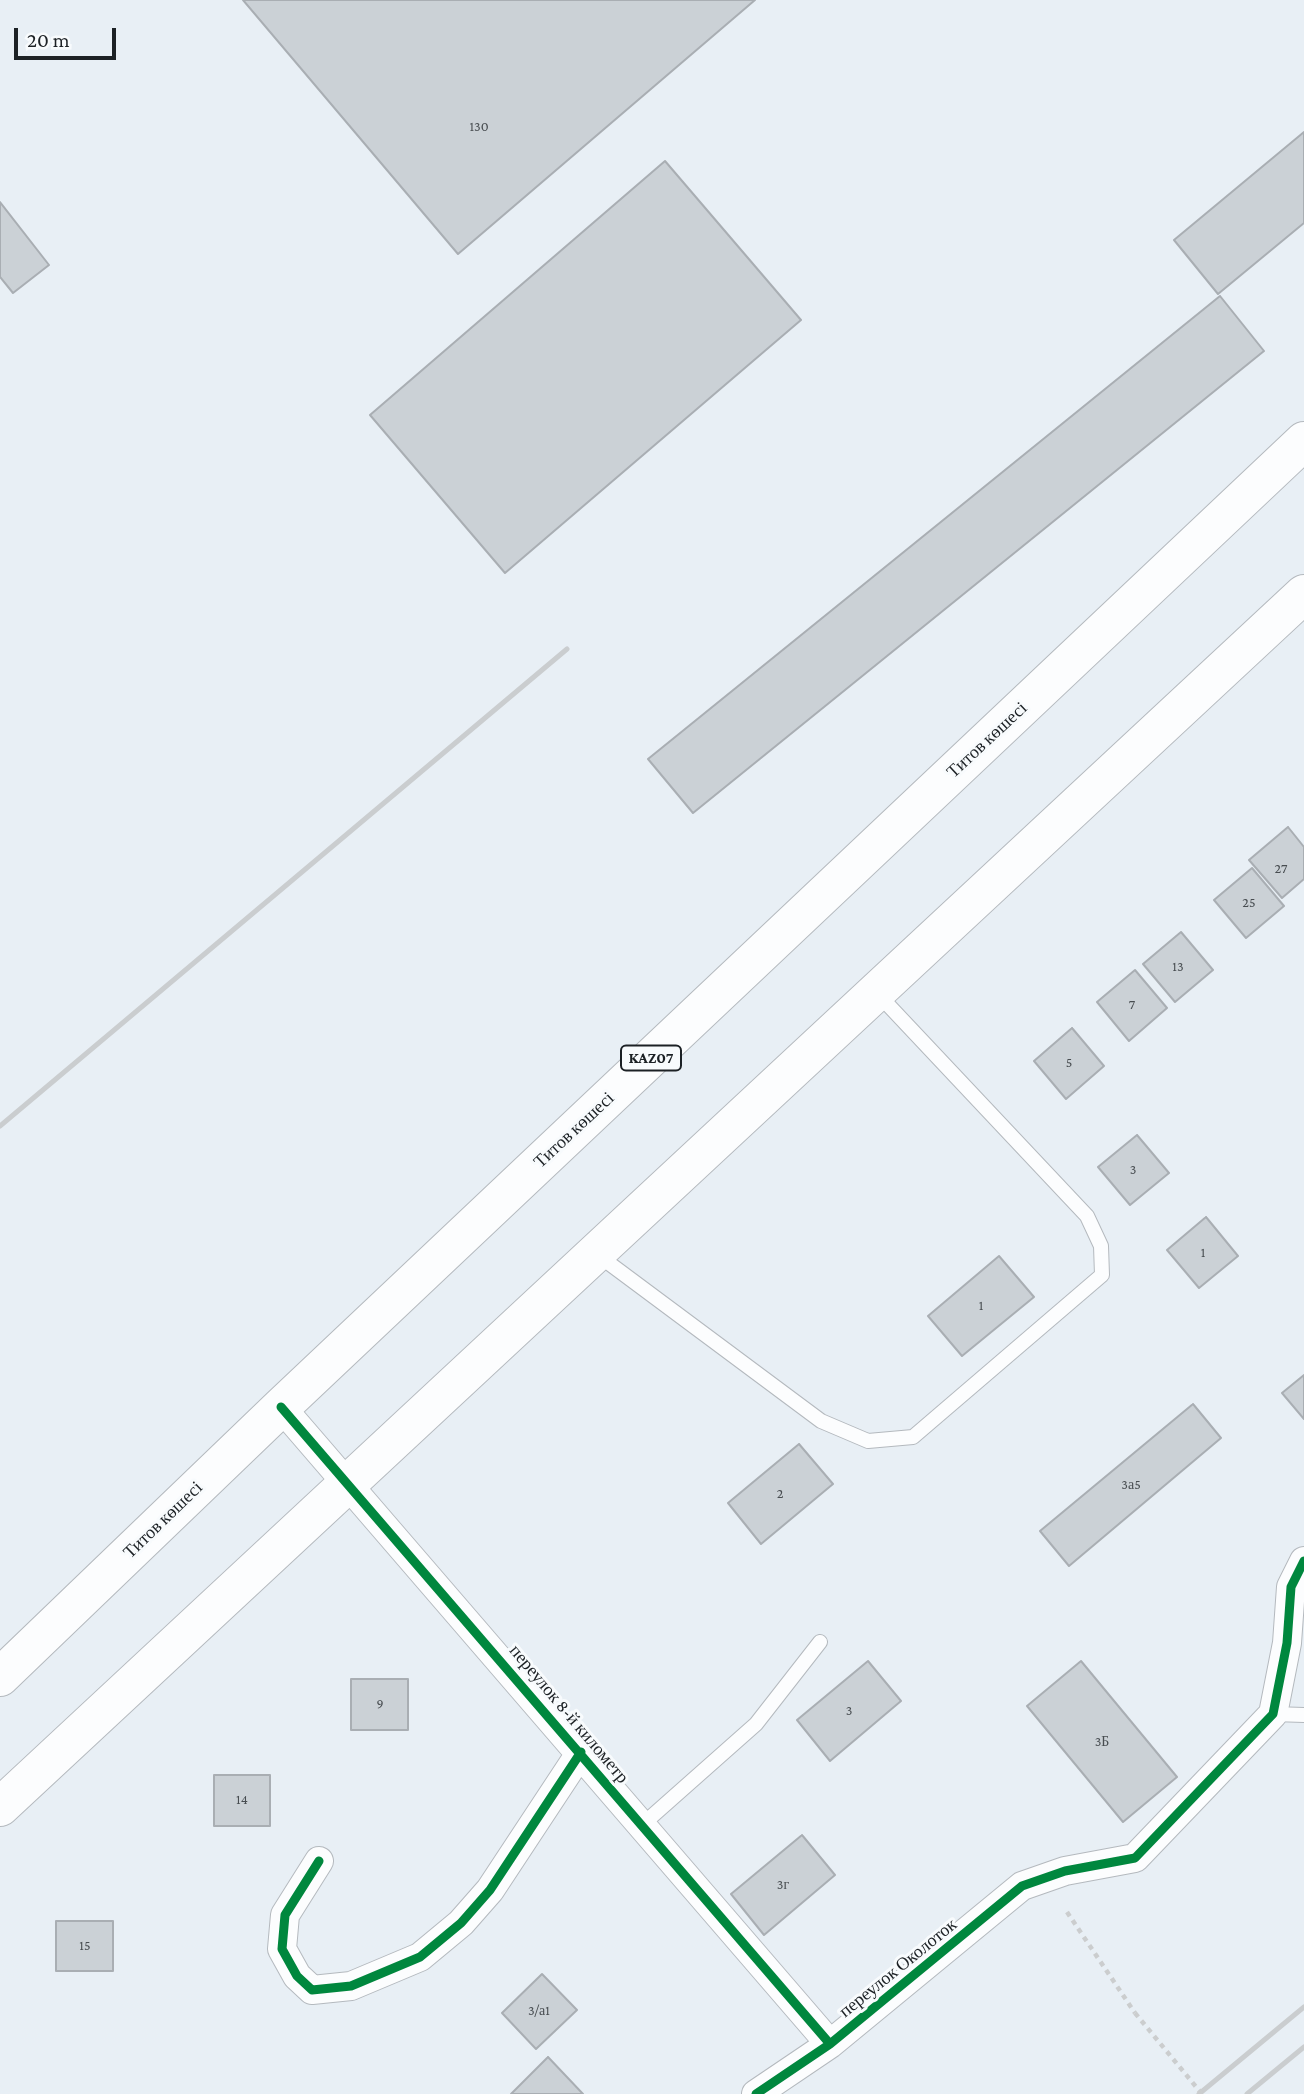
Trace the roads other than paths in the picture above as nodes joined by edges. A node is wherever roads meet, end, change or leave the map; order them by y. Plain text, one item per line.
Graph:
1 (1304, 441) edge
2 (1304, 594) edge
3 (876, 992) junction
4 (596, 1253) junction
5 (281, 1407) junction
6 (349, 1481) junction
7 (1304, 1561) edge
8 (820, 1642) dead end
9 (0, 1677) edge
10 (1273, 1714) junction
11 (1304, 1715) edge
12 (580, 1752) junction
13 (0, 1807) edge
14 (642, 1825) junction
15 (319, 1861) dead end
16 (830, 2044) junction
17 (756, 2094) edge

1 - 5 highway, Титов көшесі / KAZ07
2 - 3 highway
3 - 4 highway
3 - 4 lane
4 - 6 highway
5 - 6 street, переулок 8-й километр
5 - 9 highway, Титов көшесі / KAZ07
6 - 12 street, переулок 8-й километр
6 - 13 highway
7 - 10 street
8 - 14 lane
10 - 11 lane
10 - 16 street, переулок Околоток
12 - 14 street, переулок 8-й километр
12 - 15 street
14 - 16 street, переулок 8-й километр
16 - 17 street, переулок Околоток

